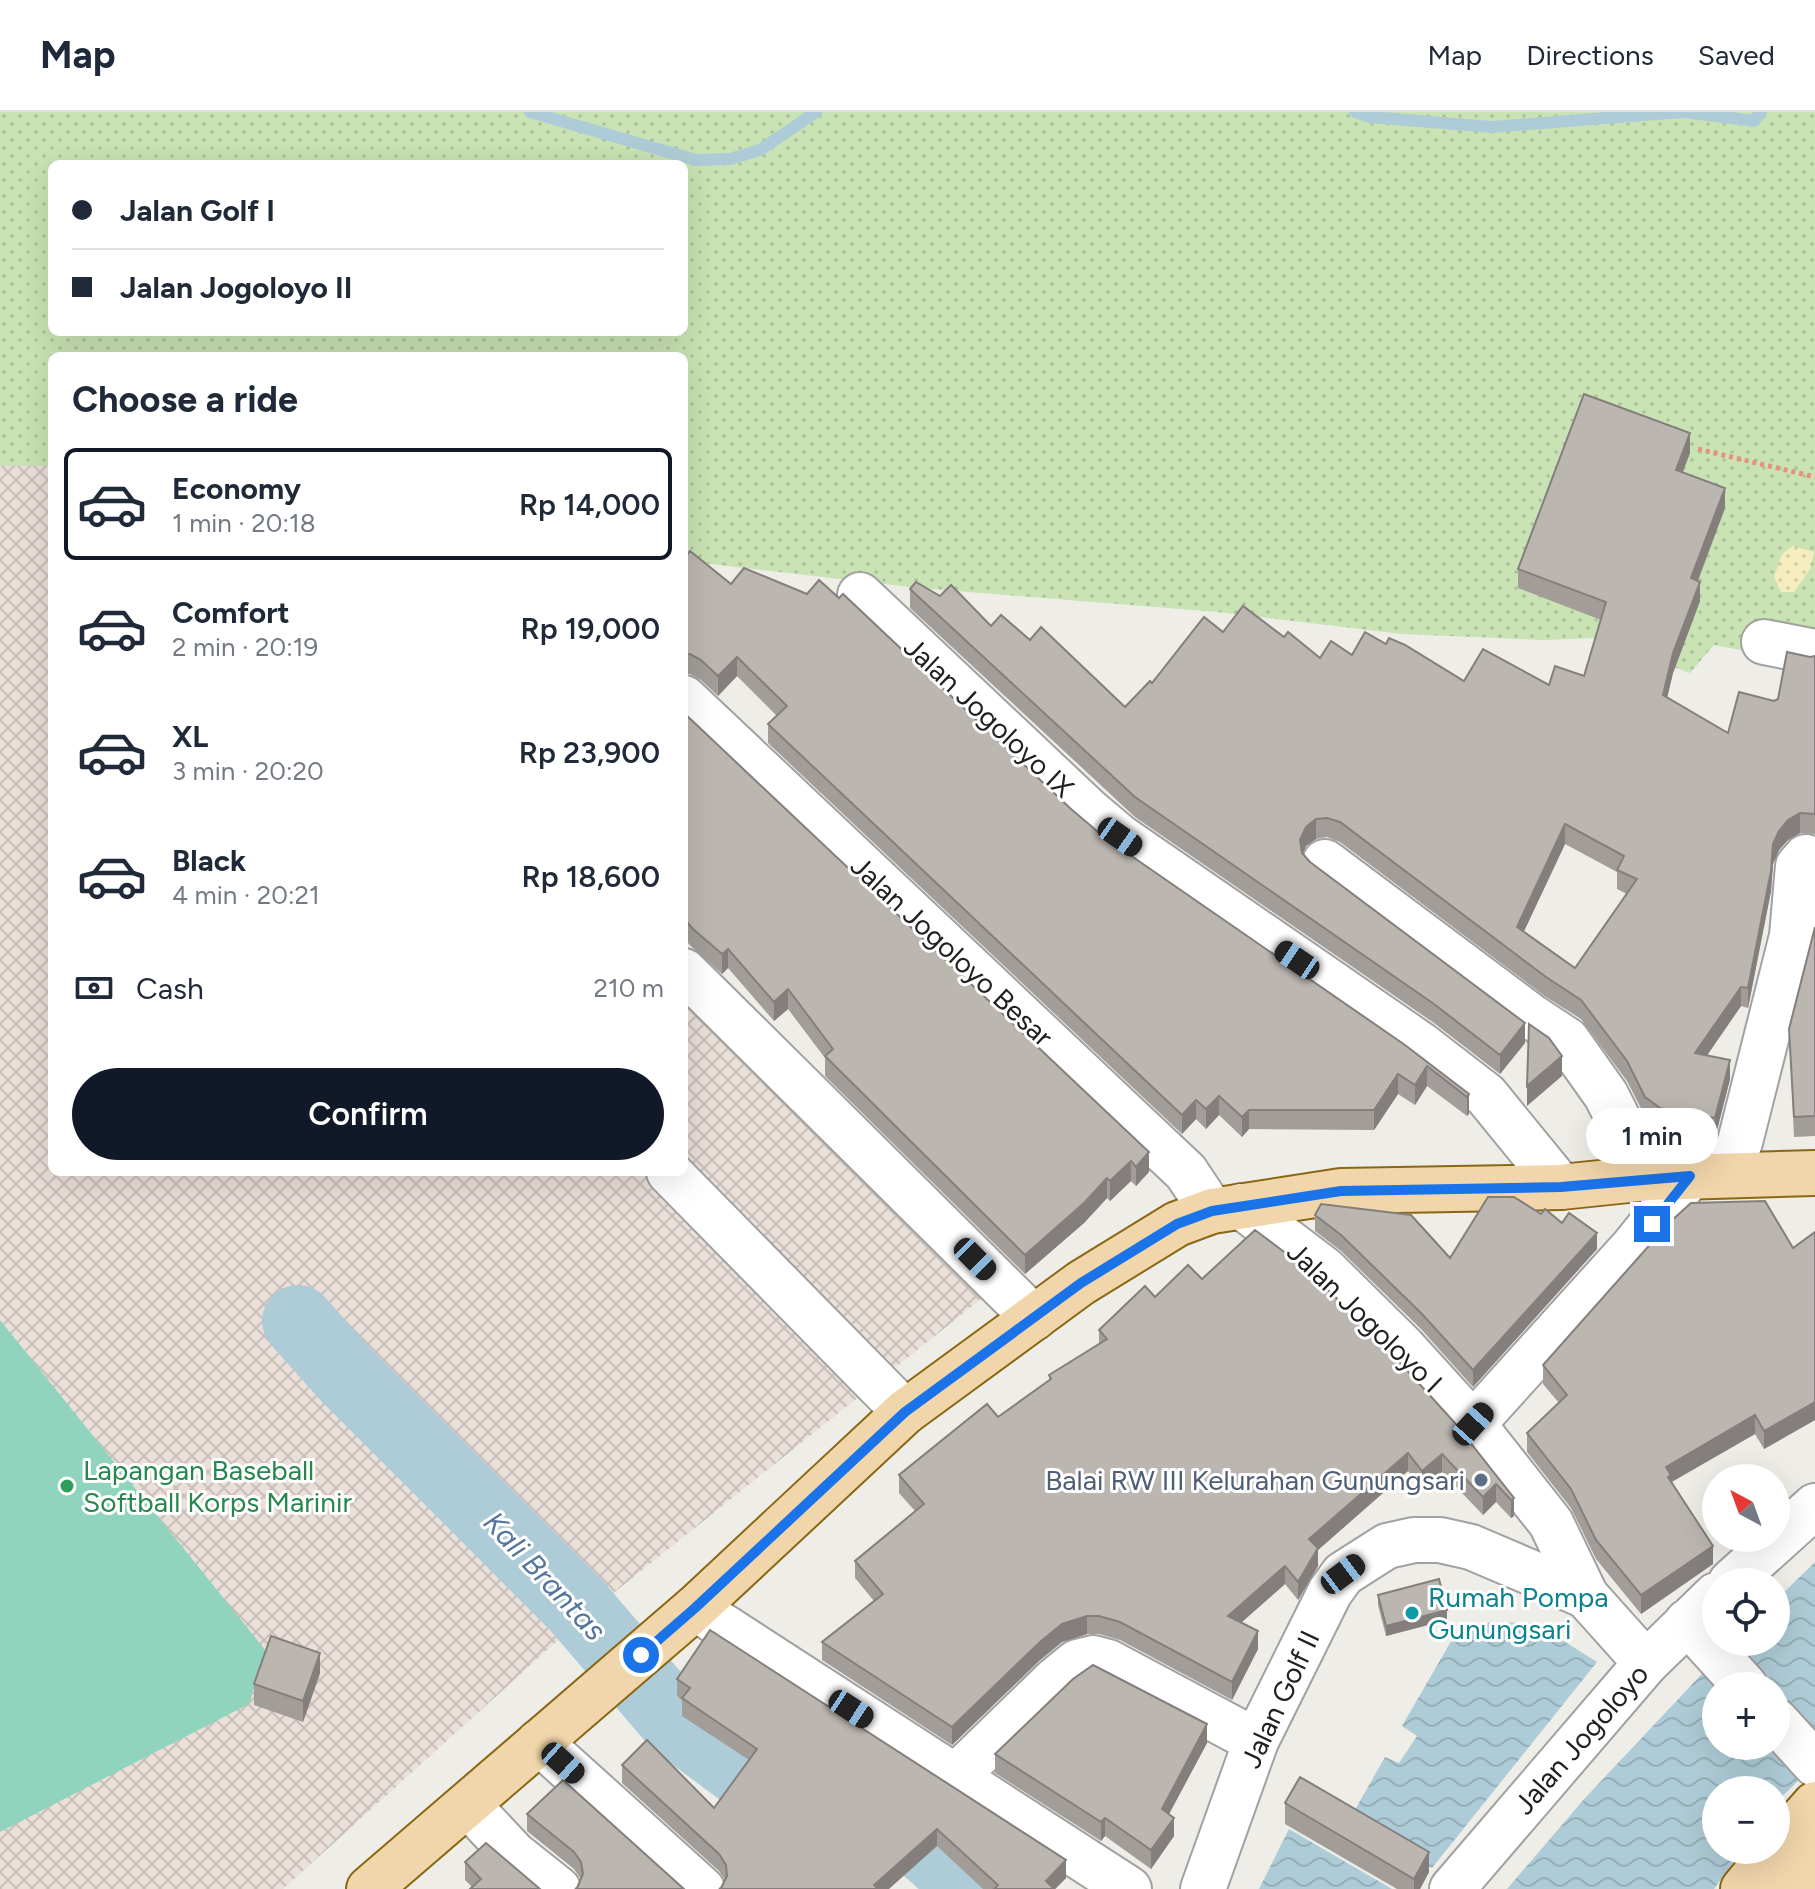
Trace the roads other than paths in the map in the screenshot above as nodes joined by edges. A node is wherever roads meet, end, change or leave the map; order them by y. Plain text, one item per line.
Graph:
1 (860, 595) dead end
2 (1764, 642) dead end
3 (1815, 652) edge
4 (688, 702) edge
5 (1813, 858) edge
6 (1325, 862) dead end
7 (688, 975) edge
8 (1815, 1173) edge
9 (673, 1176) edge
10 (1688, 1177) junction
11 (1561, 1187) junction
12 (1226, 1209) junction
13 (1027, 1311) junction
14 (905, 1412) junction
15 (1473, 1424) junction
16 (1815, 1506) edge
17 (1746, 1568) edge
18 (1586, 1596) junction
19 (695, 1608) junction
20 (1702, 1623) edge
21 (1646, 1663) junction
22 (1790, 1736) edge
23 (1256, 1741) junction
24 (539, 1742) junction
25 (1815, 1764) edge
26 (955, 1777) junction
27 (1815, 1804) edge
28 (468, 1805) junction
29 (1790, 1832) edge
30 (1815, 1859) edge
31 (1763, 1864) edge
32 (369, 1889) edge
33 (558, 1889) edge
34 (702, 1889) edge
35 (1129, 1889) edge
36 (1203, 1889) edge
37 (1452, 1889) edge
38 (1743, 1889) edge
39 (1792, 1889) edge

1 - 11 street, Jalan Jogoloyo IX
2 - 3 street
4 - 12 street, Jalan Jogoloyo Besar
5 - 10 street
6 - 10 street
7 - 13 street
8 - 10 main road
9 - 14 street
10 - 11 main road
10 - 15 street
11 - 12 main road
12 - 13 main road
12 - 15 street, Jalan Jogoloyo I
13 - 14 main road
14 - 19 main road
15 - 18 street, Jalan Jogoloyo I
16 - 17 street
18 - 21 street, Jalan Golf II
18 - 23 street, Jalan Golf II
19 - 24 main road
19 - 26 street
20 - 21 street, Jalan Jogoloyo
21 - 37 street, Jalan Jogoloyo
22 - 25 street
23 - 26 street
23 - 36 street, Jalan Golf II
24 - 28 main road
24 - 34 street
26 - 35 street
27 - 29 main road
28 - 32 main road
28 - 33 street
30 - 39 main road
31 - 38 main road

